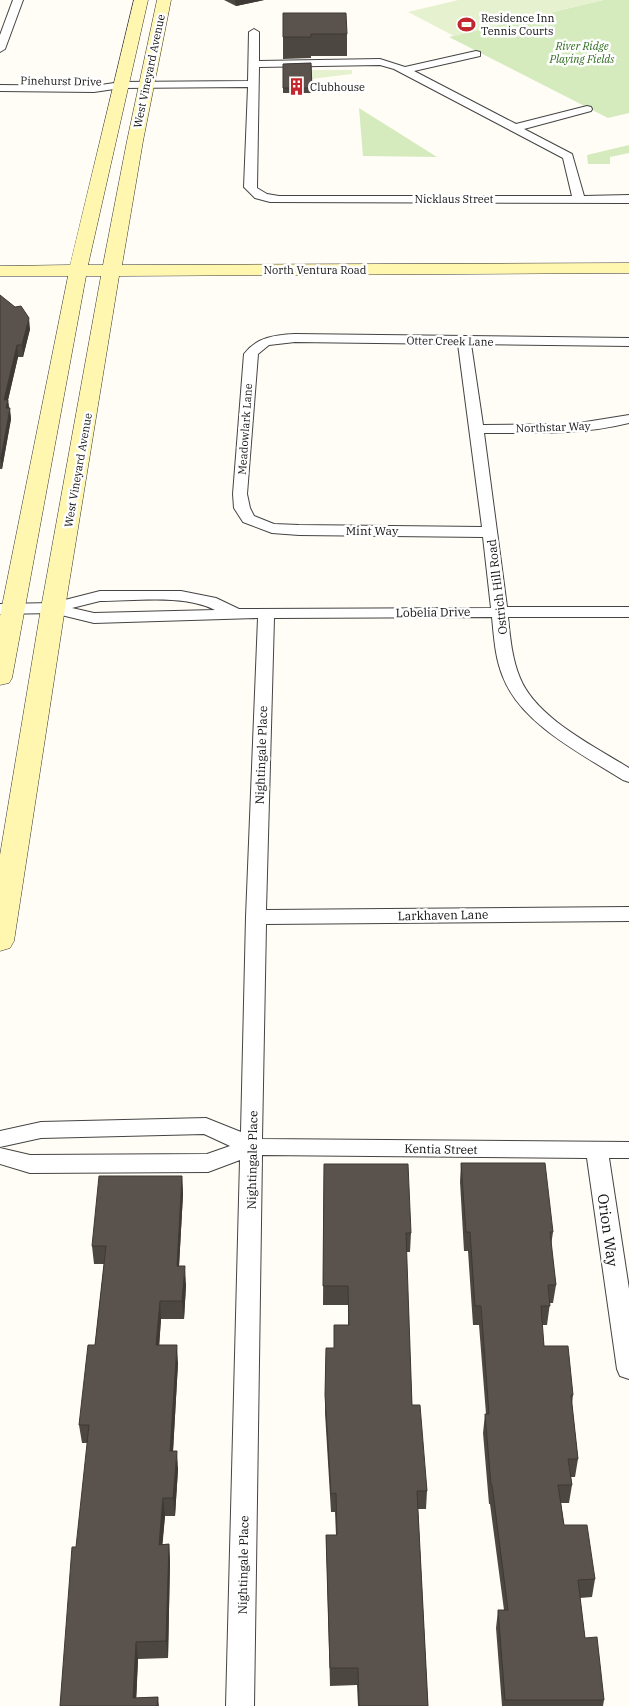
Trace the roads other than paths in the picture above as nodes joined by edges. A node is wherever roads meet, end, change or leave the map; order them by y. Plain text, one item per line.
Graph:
1 (18, 0) edge
2 (141, 0) edge
3 (164, 0) edge
4 (254, 32) dead end
5 (0, 49) edge
6 (476, 54) dead end
7 (254, 64) junction
8 (405, 70) junction
9 (0, 80) edge
10 (253, 84) junction
11 (121, 85) junction
12 (147, 85) junction
13 (0, 88) edge
14 (587, 109) dead end
15 (515, 128) junction
16 (579, 199) junction
17 (629, 199) edge
18 (629, 253) edge
19 (0, 255) edge
20 (80, 263) junction
21 (113, 263) junction
22 (629, 268) edge
23 (0, 271) edge
24 (270, 341) joint
25 (464, 341) junction
26 (629, 342) edge
27 (629, 419) edge
28 (476, 429) junction
29 (255, 523) joint
30 (490, 532) junction
31 (53, 608) junction
32 (6, 609) edge
33 (500, 611) junction
34 (629, 612) edge
35 (266, 613) junction
36 (238, 614) joint
37 (0, 678) edge
38 (629, 776) edge
39 (629, 914) edge
40 (256, 917) junction
41 (0, 941) edge
42 (0, 1139) edge
43 (252, 1147) junction
44 (596, 1150) junction
45 (629, 1150) edge
46 (0, 1156) edge
47 (629, 1369) edge
48 (240, 1706) edge

1 - 5 street
2 - 11 main road, West Vineyard Avenue
3 - 12 main road, West Vineyard Avenue
4 - 7 street
6 - 8 street
7 - 8 street
7 - 10 street, Nicklaus Street
8 - 15 street
9 - 11 street, Pinehurst Drive
10 - 12 street
10 - 16 street, Nicklaus Street
11 - 12 street, Pinehurst Drive
11 - 13 street, Pinehurst Drive
11 - 20 main road, West Vineyard Avenue
12 - 21 main road, West Vineyard Avenue
14 - 15 street
15 - 16 street
16 - 17 street, Nicklaus Street
18 - 21 main road, North Ventura Road
19 - 20 main road, North Ventura Road
20 - 21 main road, North Ventura Road
20 - 23 main road, North Ventura Road
20 - 32 main road, West Vineyard Avenue
21 - 22 main road, North Ventura Road
21 - 31 main road, West Vineyard Avenue
24 - 25 street, Otter Creek Lane
24 - 29 street, Meadowlark Lane
25 - 26 street, Otter Creek Lane
25 - 28 street, Ostrich Hill Road
27 - 28 street, Northstar Way
28 - 30 street, Ostrich Hill Road
29 - 30 street, Mint Way
30 - 33 street, Ostrich Hill Road
31 - 32 street, Lobelia Drive
31 - 36 street, Lobelia Drive
31 - 41 main road, West Vineyard Avenue
32 - 37 main road, West Vineyard Avenue
33 - 34 street, Lobelia Drive
33 - 35 street, Lobelia Drive
33 - 38 street, Ostrich Hill Road
35 - 36 street, Lobelia Drive
35 - 40 street, Nightingale Place
39 - 40 street, Larkhaven Lane
40 - 43 street, Nightingale Place
42 - 43 street, Kentia Street
43 - 44 street, Kentia Street
43 - 46 street, Kentia Street
43 - 48 street, Nightingale Place
44 - 45 street, Kentia Street
44 - 47 street, Orion Way

